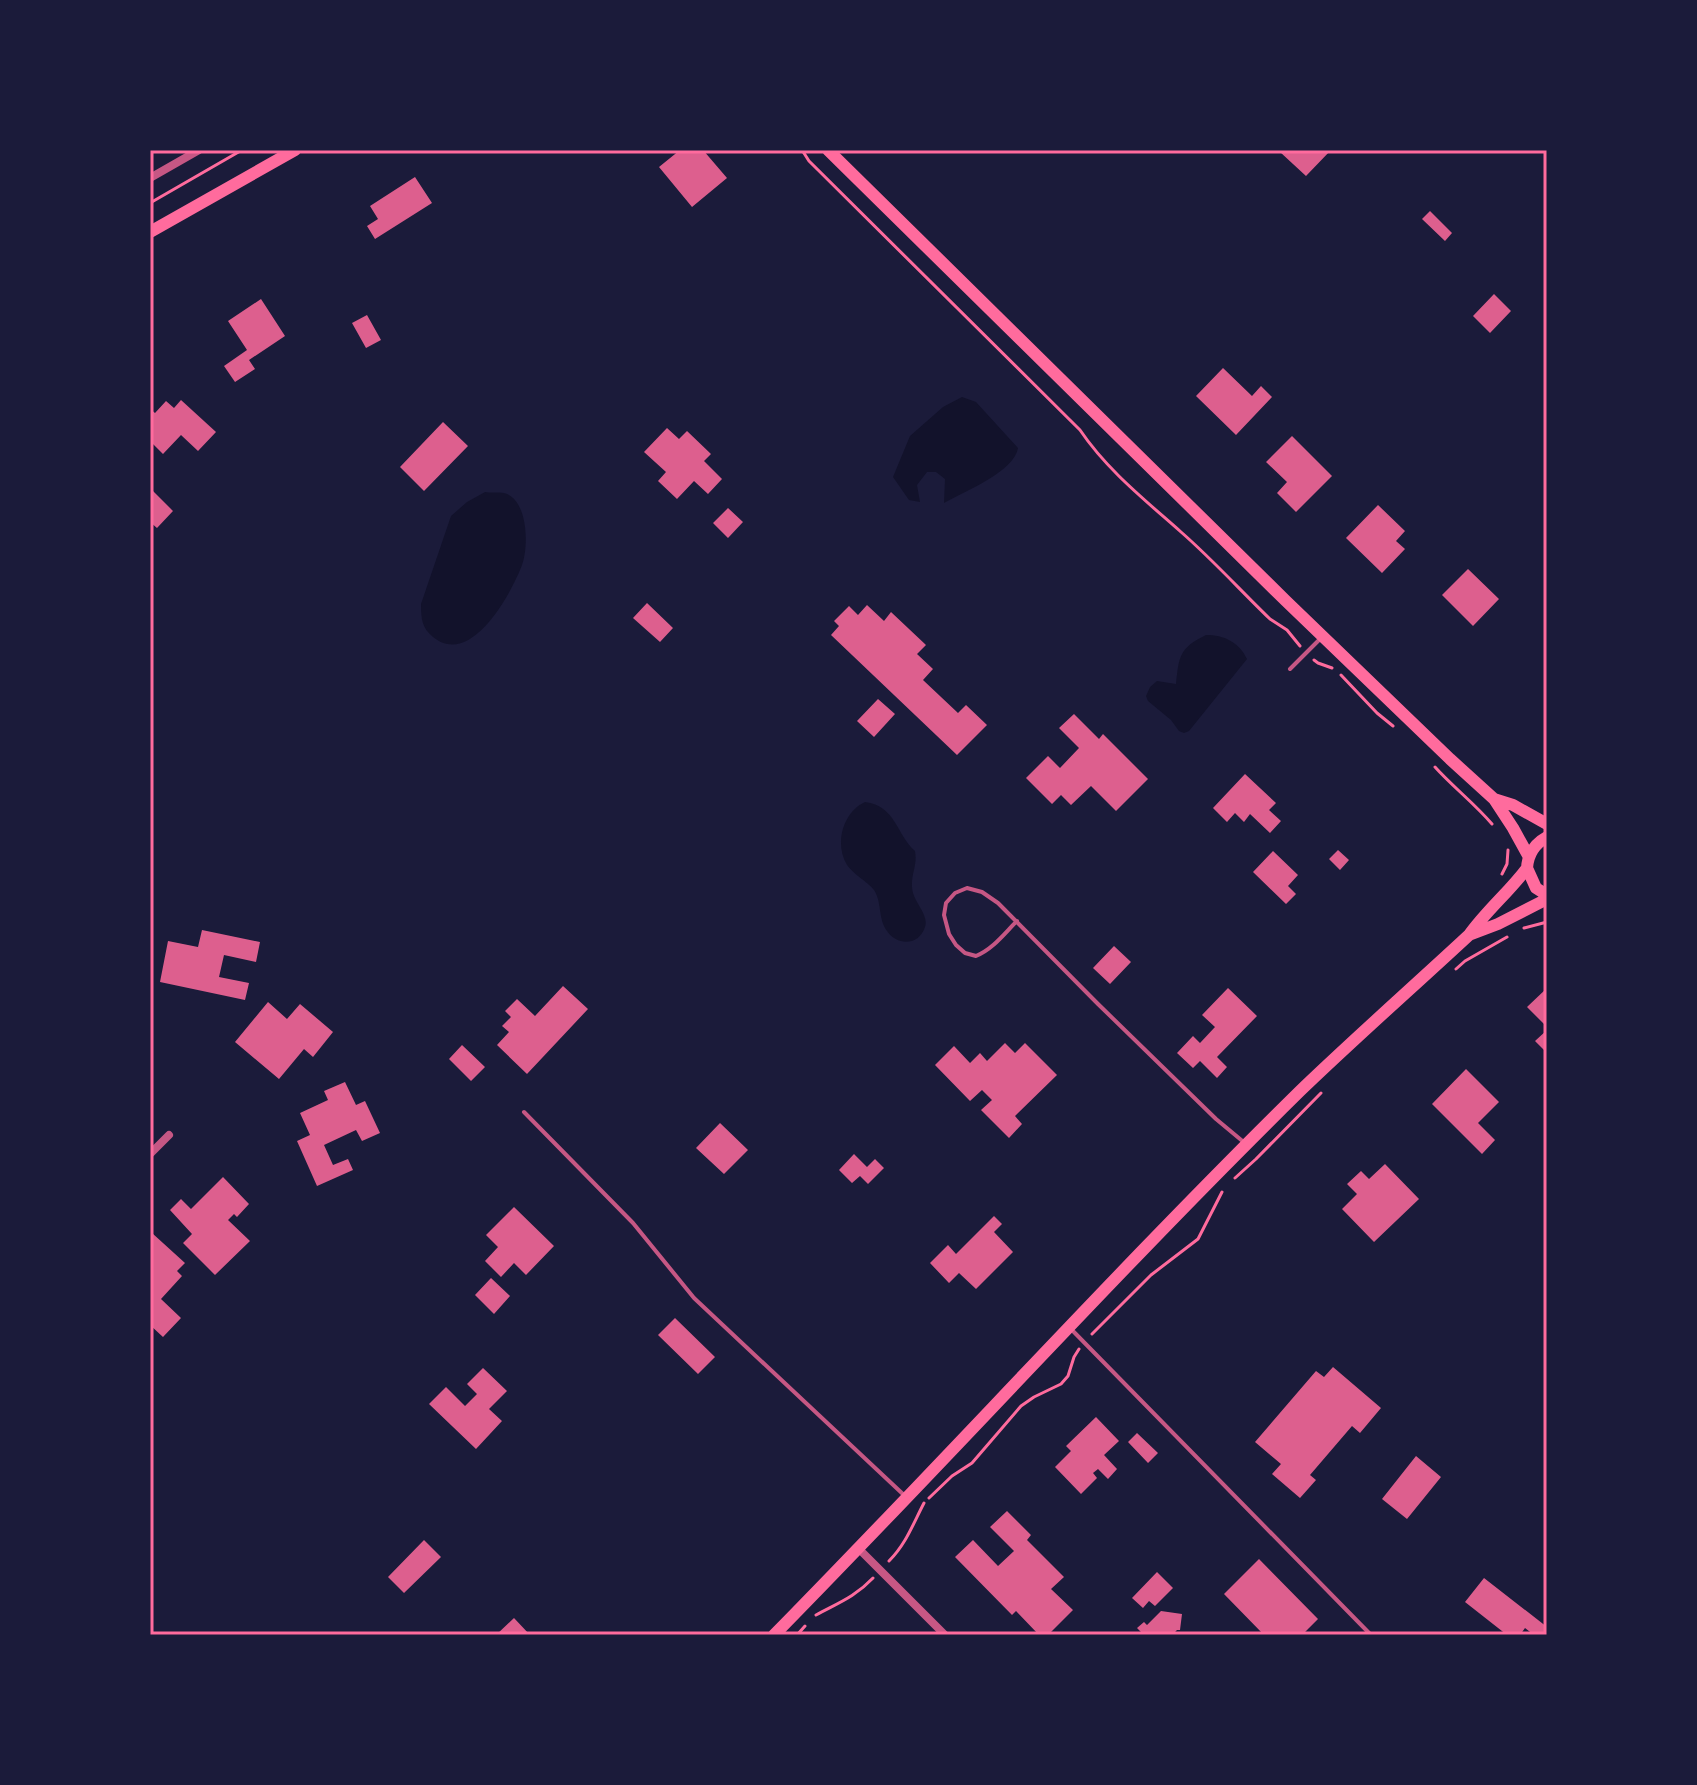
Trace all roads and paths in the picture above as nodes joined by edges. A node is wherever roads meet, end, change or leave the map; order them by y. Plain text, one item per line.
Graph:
1 (199, 150) edge
2 (242, 150) edge
3 (295, 150) edge
4 (802, 150) edge
5 (828, 150) edge
6 (150, 178) edge
7 (150, 203) edge
8 (150, 232) edge
9 (1323, 636) junction
10 (1306, 653) junction
11 (1290, 669) dead end
12 (1397, 729) dead end
13 (1432, 763) dead end
14 (1494, 799) junction
15 (1544, 821) edge
16 (1492, 825) dead end
17 (1547, 837) edge
18 (1505, 841) dead end
19 (1528, 863) junction
20 (1496, 884) dead end
21 (1547, 897) edge
22 (1547, 907) edge
23 (1527, 909) junction
24 (1017, 921) junction
25 (1547, 922) edge
26 (1523, 928) dead end
27 (1469, 935) junction
28 (1510, 936) dead end
29 (1455, 970) dead end
30 (1327, 1087) dead end
31 (524, 1112) dead end
32 (169, 1135) dead end
33 (1247, 1145) junction
34 (150, 1154) edge
35 (1230, 1182) dead end
36 (1222, 1190) dead end
37 (1070, 1327) junction
38 (1084, 1342) junction
39 (907, 1498) junction
40 (859, 1549) junction
41 (880, 1570) junction
42 (814, 1616) dead end
43 (806, 1625) dead end
44 (774, 1635) edge
45 (797, 1635) edge
46 (945, 1635) edge
47 (1371, 1635) edge

1 - 6 street
2 - 7 path
3 - 8 main road
4 - 10 path
5 - 9 main road
9 - 10 lane
9 - 14 main road
10 - 11 lane
10 - 12 path
13 - 16 path
14 - 15 main road
14 - 19 main road
17 - 19 main road
18 - 20 path
19 - 21 main road
19 - 27 main road
21 - 23 main road
22 - 23 main road
23 - 27 main road
24 - 24 lane
24 - 33 lane
25 - 26 path
27 - 33 main road
28 - 29 path
30 - 35 path
31 - 39 lane
32 - 34 street
33 - 37 main road
36 - 38 path
37 - 38 lane
37 - 39 main road
38 - 41 path
38 - 47 lane
39 - 40 main road
40 - 41 street
40 - 44 main road
41 - 42 path
41 - 46 street
43 - 45 path

